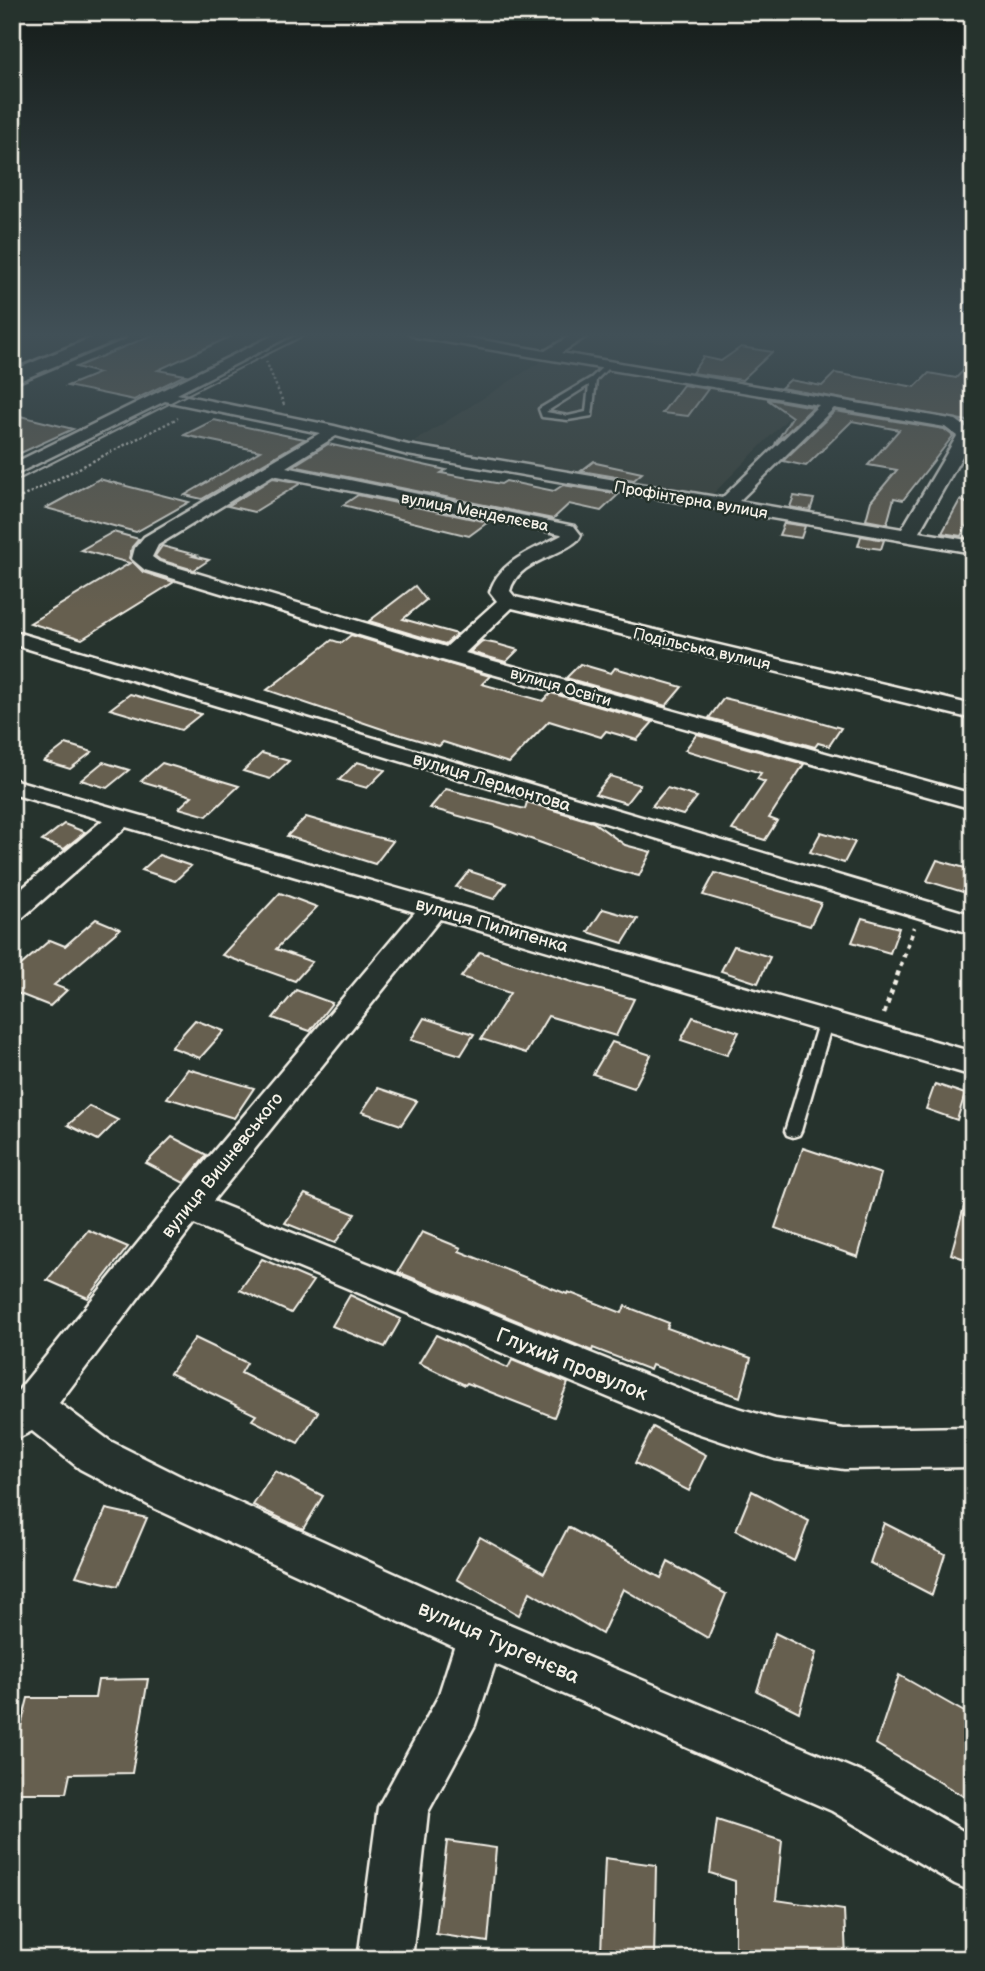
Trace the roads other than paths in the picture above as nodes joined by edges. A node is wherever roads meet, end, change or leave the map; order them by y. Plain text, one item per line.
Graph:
1 (105, 425) edge
2 (305, 425) edge
3 (807, 425) edge
4 (953, 425) edge
5 (334, 431) junction
6 (270, 469) junction
7 (12, 471) edge
8 (725, 505) junction
9 (907, 537) junction
10 (973, 547) edge
11 (508, 601) junction
12 (12, 637) edge
13 (450, 655) junction
14 (973, 712) edge
15 (12, 786) edge
16 (973, 802) edge
17 (122, 817) junction
18 (433, 909) junction
19 (12, 912) edge
20 (973, 925) edge
21 (826, 1020) junction
22 (973, 1064) edge
23 (793, 1131) dead end
24 (188, 1206) junction
25 (22, 1415) edge
26 (973, 1447) edge
27 (481, 1635) junction
28 (973, 1866) edge
29 (385, 1959) edge

1 - 7 street
2 - 5 street, Профінтерна вулиця
3 - 8 street
4 - 9 street
5 - 6 street
5 - 8 street, Профінтерна вулиця
6 - 11 street, вулиця Менделєєва
6 - 13 street, вулиця Освіти
8 - 9 street, Профінтерна вулиця
9 - 10 street, Профінтерна вулиця
11 - 13 street
11 - 14 street, Подільська вулиця
12 - 20 street, вулиця Лермонтова
13 - 16 street, вулиця Освіти
15 - 17 street, вулиця Пилипенка
17 - 18 street, вулиця Пилипенка
17 - 19 street
18 - 21 street, вулиця Пилипенка
18 - 24 street, вулиця Вишневського
21 - 22 street, вулиця Пилипенка
21 - 23 lane
24 - 25 street, вулиця Вишневського
24 - 26 street, Глухий провулок
25 - 27 street, вулиця Тургенєва
27 - 28 street, вулиця Тургенєва
27 - 29 street

